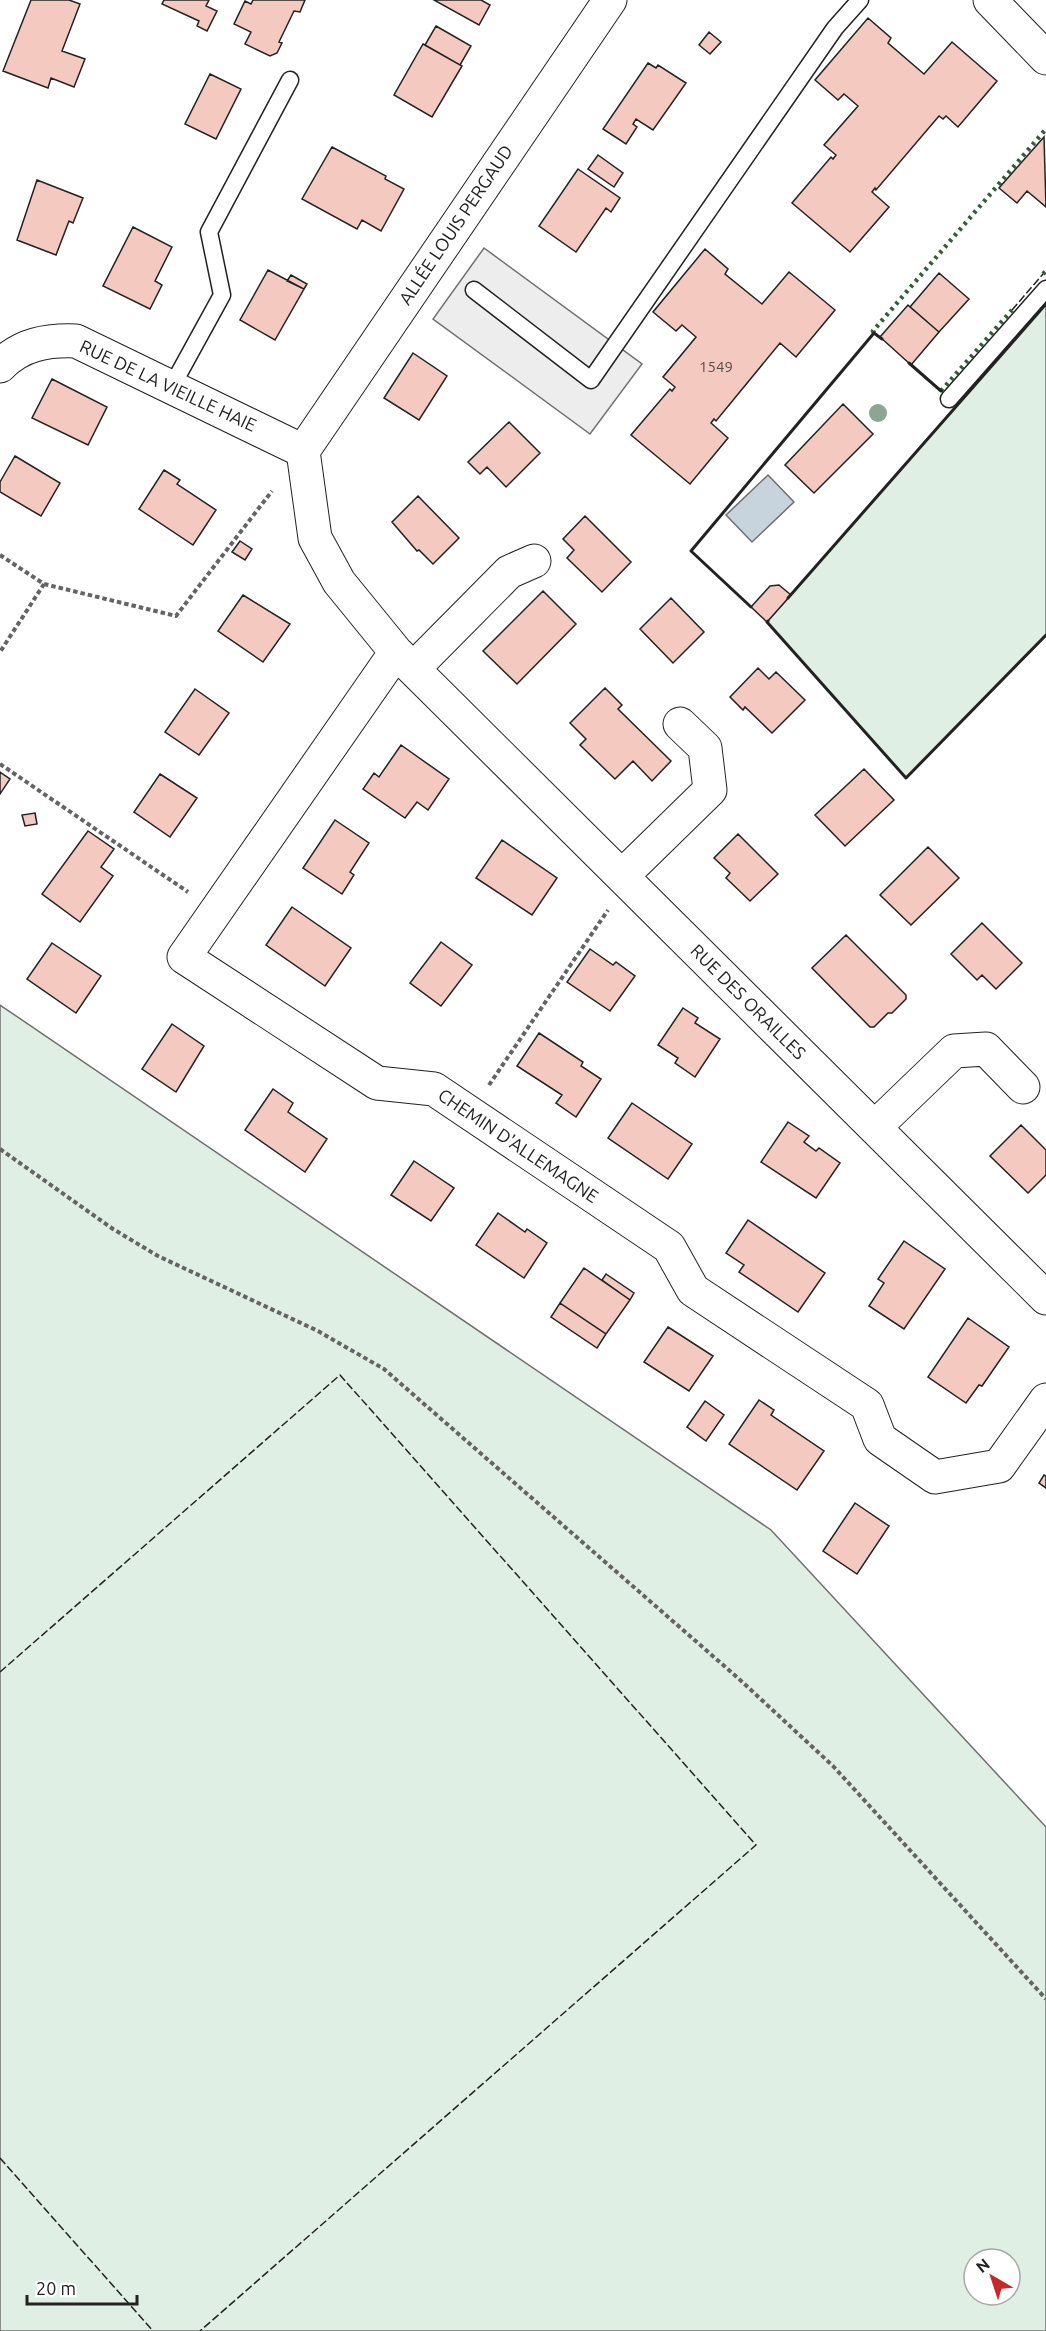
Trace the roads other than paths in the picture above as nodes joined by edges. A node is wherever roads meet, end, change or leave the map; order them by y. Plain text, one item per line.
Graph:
1 (610, 0) edge
2 (860, 0) edge
3 (990, 0) edge
4 (1046, 58) edge
5 (290, 80) dead end
6 (474, 290) dead end
7 (1037, 294) edge
8 (0, 366) edge
9 (172, 386) junction
10 (949, 399) dead end
11 (303, 451) junction
12 (534, 561) dead end
13 (405, 660) junction
14 (680, 724) dead end
15 (625, 879) junction
16 (1023, 1087) dead end
17 (874, 1128) junction
18 (1046, 1298) edge
19 (1046, 1400) edge

1 - 11 street, ALLÉE LOUIS PERGAUD
2 - 6 lane
3 - 4 street
5 - 9 lane
7 - 10 lane
8 - 9 street, RUE DE LA VIEILLE HAIE
9 - 11 street, RUE DE LA VIEILLE HAIE
11 - 13 street, RUE DES ORAILLES
12 - 13 street
13 - 15 street, RUE DES ORAILLES
13 - 19 street, CHEMIN D'ALLEMAGNE
14 - 15 street
15 - 17 street, RUE DES ORAILLES
16 - 17 street
17 - 18 street, RUE DES ORAILLES

